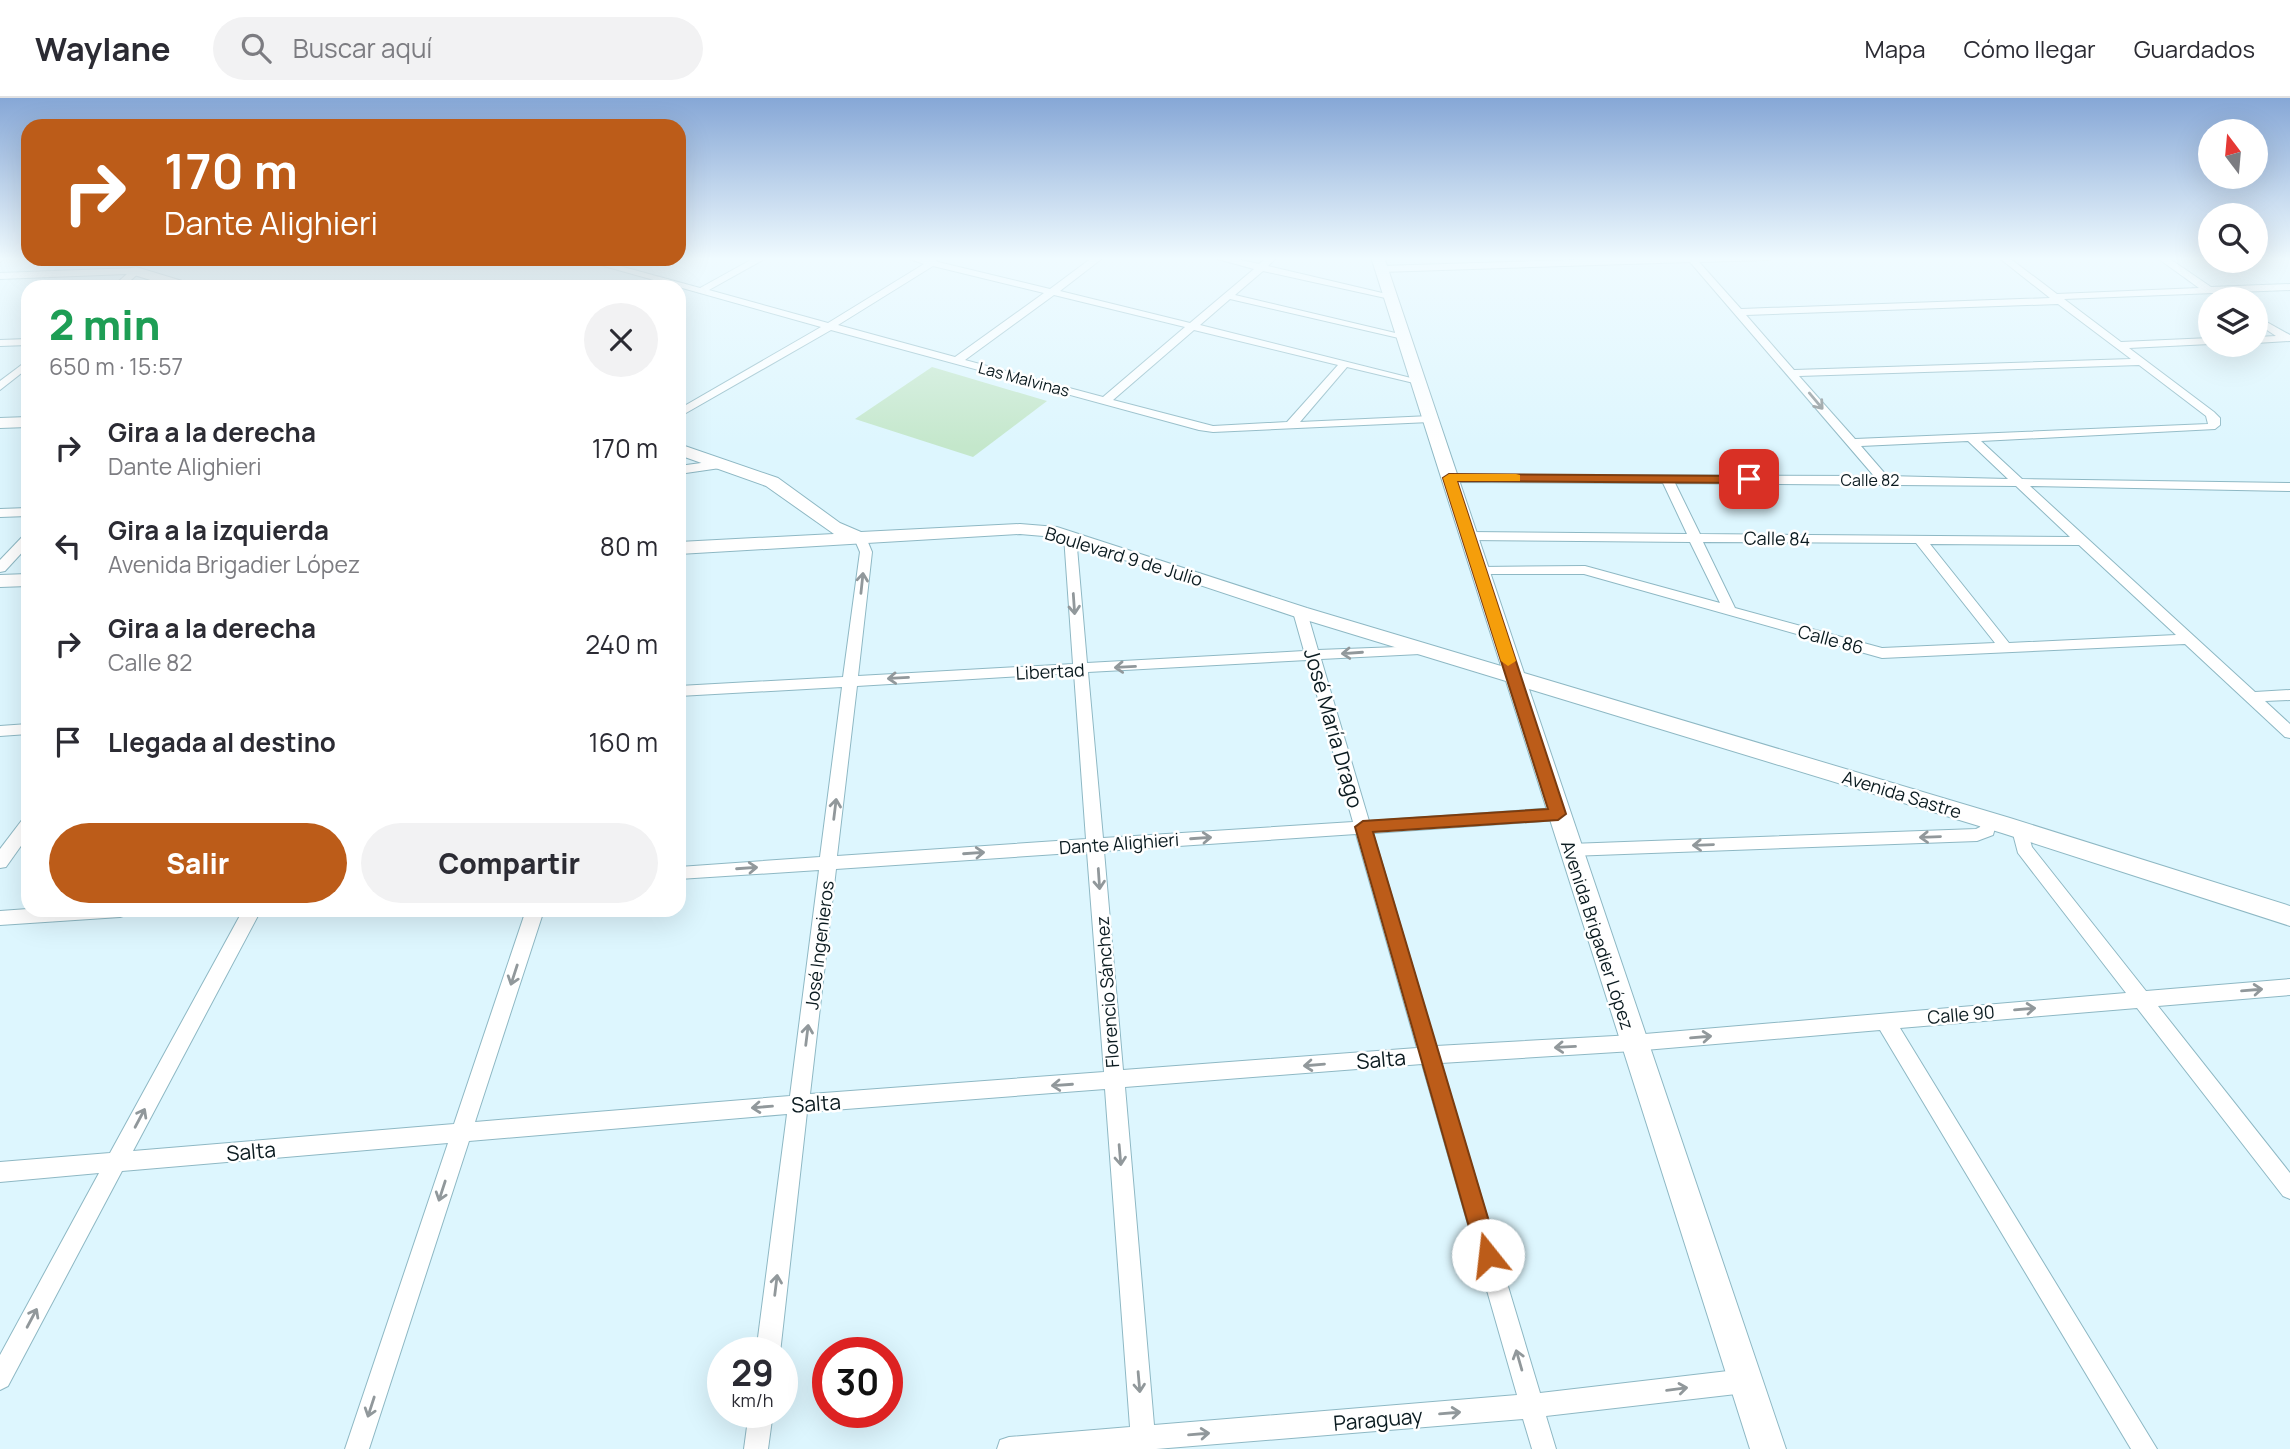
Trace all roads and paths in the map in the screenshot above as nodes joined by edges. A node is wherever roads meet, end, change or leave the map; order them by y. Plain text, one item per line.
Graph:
1 (808, 320) edge
2 (839, 320) edge
3 (1013, 320) edge
4 (1167, 320) edge
5 (1199, 320) edge
6 (1333, 320) edge
7 (1398, 320) edge
8 (1744, 320) edge
9 (2085, 320) edge
10 (830, 326) junction
11 (1192, 326) junction
12 (2268, 326) edge
13 (1403, 336) junction
14 (2288, 338) edge
15 (2268, 339) edge
16 (21, 342) edge
17 (2198, 342) edge
18 (0, 343) edge
19 (2119, 345) junction
20 (957, 361) junction
21 (2140, 362) junction
22 (1345, 363) junction
23 (21, 369) edge
24 (1791, 373) junction
25 (1418, 381) junction
26 (0, 387) edge
27 (1105, 401) junction
28 (686, 410) edge
29 (1430, 419) junction
30 (21, 422) edge
31 (0, 423) edge
32 (1290, 426) junction
33 (21, 431) edge
34 (0, 432) edge
35 (1972, 439) junction
36 (1852, 443) junction
37 (686, 451) edge
38 (723, 464) junction
39 (686, 469) edge
40 (1449, 478) junction
41 (1667, 479) junction
42 (1884, 480) junction
43 (2021, 482) junction
44 (2290, 487) edge
45 (21, 512) edge
46 (0, 513) edge
47 (1070, 536) junction
48 (1468, 536) junction
49 (860, 538) junction
50 (1695, 538) junction
51 (1920, 540) junction
52 (2085, 541) junction
53 (21, 546) edge
54 (686, 548) edge
55 (0, 568) edge
56 (1480, 571) junction
57 (21, 580) edge
58 (0, 581) edge
59 (1730, 611) junction
60 (1300, 612) junction
61 (2190, 639) junction
62 (2006, 648) junction
63 (1420, 649) junction
64 (1313, 656) junction
65 (1079, 670) junction
66 (1513, 677) junction
67 (851, 680) junction
68 (686, 691) edge
69 (2290, 695) edge
70 (2251, 697) junction
71 (21, 730) edge
72 (0, 731) edge
73 (2290, 733) edge
74 (1558, 814) junction
75 (1990, 821) junction
76 (1363, 827) junction
77 (2021, 830) junction
78 (21, 834) edge
79 (1096, 845) junction
80 (1570, 850) junction
81 (0, 862) edge
82 (829, 863) junction
83 (686, 873) edge
84 (2290, 916) edge
85 (21, 917) edge
86 (248, 917) edge
87 (533, 917) edge
88 (0, 918) edge
89 (2290, 987) edge
90 (2139, 999) junction
91 (1885, 1021) junction
92 (1633, 1043) junction
93 (1430, 1055) junction
94 (1114, 1081) junction
95 (799, 1104) junction
96 (461, 1133) junction
97 (116, 1163) junction
98 (0, 1172) edge
99 (2290, 1189) edge
100 (770, 1337) edge
101 (0, 1378) edge
102 (1745, 1381) junction
103 (1532, 1406) junction
104 (759, 1428) edge
105 (1144, 1444) edge
106 (357, 1449) edge
107 (756, 1449) edge
108 (1009, 1449) edge
109 (1544, 1449) edge
110 (1768, 1449) edge
111 (2145, 1449) edge

1 - 10 street, Las Malvinas
2 - 10 street
3 - 20 street
4 - 11 street
5 - 11 street
6 - 13 street
7 - 13 street
8 - 24 street
9 - 19 street
10 - 20 street, Las Malvinas
10 - 28 street
11 - 22 street
11 - 27 street
12 - 14 street
13 - 25 street
14 - 15 street
16 - 18 street
17 - 19 street
19 - 21 street
20 - 27 street, Las Malvinas
21 - 24 street
21 - 35 street
22 - 25 street
22 - 32 street
23 - 26 street
24 -> 36 street
25 - 29 street, Avenida Brigadier López
27 - 32 street, Las Malvinas
29 - 32 street, Las Malvinas
29 - 40 street, Avenida Brigadier López
30 - 31 street
33 - 34 street
35 - 36 street
35 - 43 street
36 - 42 street
37 - 38 street
38 - 39 street
38 - 49 street
40 - 41 street, Calle 82
40 - 48 street, Avenida Brigadier López
41 - 42 street, Calle 82
41 - 50 street
42 - 43 street, Calle 82
43 - 44 street, Calle 82
43 - 52 street
45 - 46 street
47 - 49 street, Boulevard 9 de Julio
47 - 60 street, Boulevard 9 de Julio
47 -> 65 street, Florencio Sánchez
48 - 50 street, Calle 84
48 - 56 street, Avenida Brigadier López
49 - 54 street, Boulevard 9 de Julio
67 -> 49 street, José Ingenieros
50 - 51 street, Calle 84
50 - 59 street
51 - 52 street, Calle 84
51 - 62 street
52 - 61 street
53 - 55 street
56 - 59 street, Calle 86
56 - 66 street, Avenida Brigadier López
57 - 58 street
59 - 62 street, Calle 86
60 - 63 street, Boulevard 9 de Julio
60 - 64 street, José María Drago
61 - 62 street, Calle 86
61 - 70 street
63 -> 64 street, Libertad
63 - 66 street, Boulevard 9 de Julio
64 -> 65 street, Libertad
64 - 76 street, José María Drago
65 -> 67 street, Libertad
65 - 79 street, Florencio Sánchez
66 - 74 street, Avenida Brigadier López
66 - 75 street, Avenida Sastre
67 - 68 street, Libertad
82 -> 67 street, José Ingenieros
69 - 70 street
70 - 73 street
71 - 72 street
74 - 76 street, Dante Alighieri
74 - 80 street, Avenida Brigadier López
75 - 77 street, Avenida Sastre
75 -> 80 street
79 -> 76 street, Dante Alighieri
76 - 93 street, José María Drago
77 - 84 street, Avenida Sastre
77 - 90 street
78 - 81 street
82 -> 79 street, Dante Alighieri
79 -> 94 street, Florencio Sánchez
80 - 92 street, Avenida Brigadier López
83 -> 82 street, Dante Alighieri
95 -> 82 street, José Ingenieros
85 - 88 street
97 -> 86 street
87 -> 96 street
90 -> 89 street, Calle 90
91 -> 90 street, Calle 90
90 - 99 street
92 -> 91 street, Calle 90
91 - 111 street
92 -> 93 street, Salta
92 - 102 street, Avenida Brigadier López
93 -> 94 street, Salta
103 -> 93 street, José María Drago
94 -> 95 street, Salta
94 -> 105 street, Florencio Sánchez
95 -> 96 street, Salta
100 -> 95 street, José Ingenieros
96 - 97 street, Salta
96 -> 106 street
97 - 98 street, Salta
101 -> 97 street
103 -> 102 street, Paraguay
102 - 110 street, Avenida Brigadier López
105 -> 103 street, Paraguay
103 - 109 street, José María Drago
104 - 107 street
105 - 108 street, Paraguay

